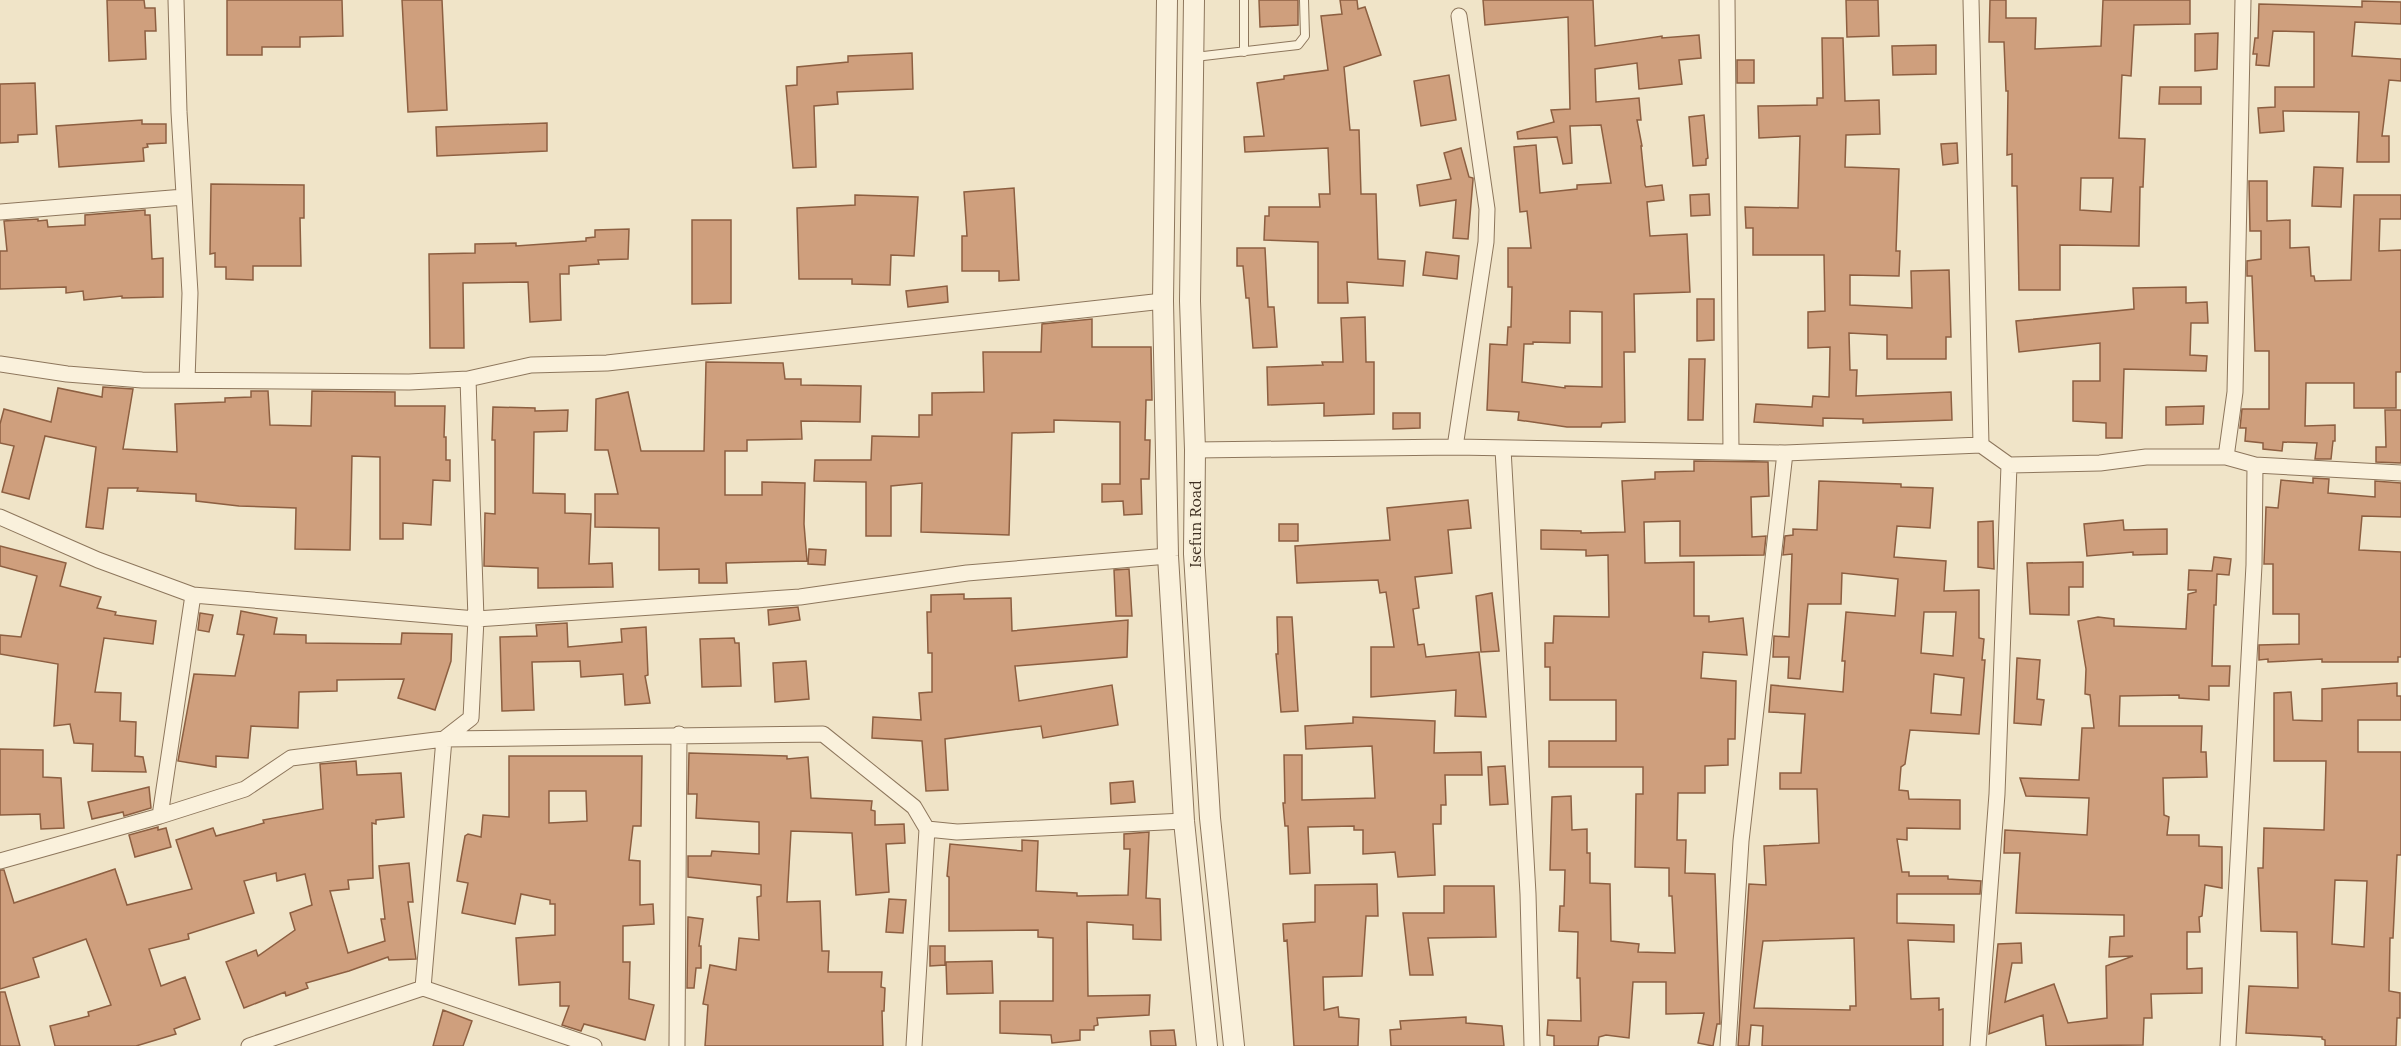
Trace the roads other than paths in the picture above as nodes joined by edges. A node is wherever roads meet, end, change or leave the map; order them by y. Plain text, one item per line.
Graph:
1 (176, 0) edge
2 (1167, 0) edge
3 (1194, 0) edge
4 (1244, 0) edge
5 (1304, 0) edge
6 (1727, 0) edge
7 (1971, 0) edge
8 (2243, 0) edge
9 (1459, 16) dead end
10 (1244, 52) junction
11 (1194, 57) junction
12 (184, 197) junction
13 (0, 212) edge
14 (1163, 301) junction
15 (0, 364) edge
16 (187, 380) junction
17 (468, 380) junction
18 (1981, 445) junction
19 (1455, 447) junction
20 (1503, 449) junction
21 (1195, 450) junction
22 (1731, 450) junction
23 (1785, 453) junction
24 (2226, 457) junction
25 (2009, 465) junction
26 (2255, 465) junction
27 (2401, 473) edge
28 (0, 517) edge
29 (1168, 556) junction
30 (193, 595) junction
31 (476, 619) junction
32 (679, 734) junction
33 (444, 739) junction
34 (160, 816) junction
35 (1184, 820) junction
36 (927, 829) junction
37 (0, 861) edge
38 (423, 988) junction
39 (249, 1046) edge
40 (594, 1046) edge
41 (677, 1046) edge
42 (914, 1046) edge
43 (1207, 1046) edge
44 (1234, 1046) edge
45 (1532, 1046) edge
46 (1728, 1046) edge
47 (1978, 1046) edge
48 (2228, 1046) edge

1 - 12 street
2 - 14 street, Isefun Road
3 - 11 street, Isefun Road
4 - 10 lane
5 - 10 lane
6 - 22 street
7 - 18 street
8 - 24 street
9 - 19 street
10 - 11 lane
11 - 21 street, Isefun Road
12 - 13 street
12 - 16 street
14 - 17 street
14 - 29 street, Isefun Road
15 - 16 street
16 - 17 street
17 - 31 street
18 - 23 street
18 - 25 street
19 - 20 street
19 - 21 street
20 - 22 street
20 - 45 street
21 - 44 street, Isefun Road
22 - 23 street
23 - 46 street
24 - 25 street
24 - 26 street
25 - 47 street
26 - 27 street
26 - 48 street
28 - 30 street
29 - 31 street
29 - 35 street, Isefun Road
30 - 31 street
30 - 34 street
31 - 33 street
32 - 33 street
32 - 36 street
32 - 41 street
33 - 34 street
33 - 38 street
34 - 37 street
35 - 36 street
35 - 43 street, Isefun Road
36 - 42 street
38 - 39 street
38 - 40 street

